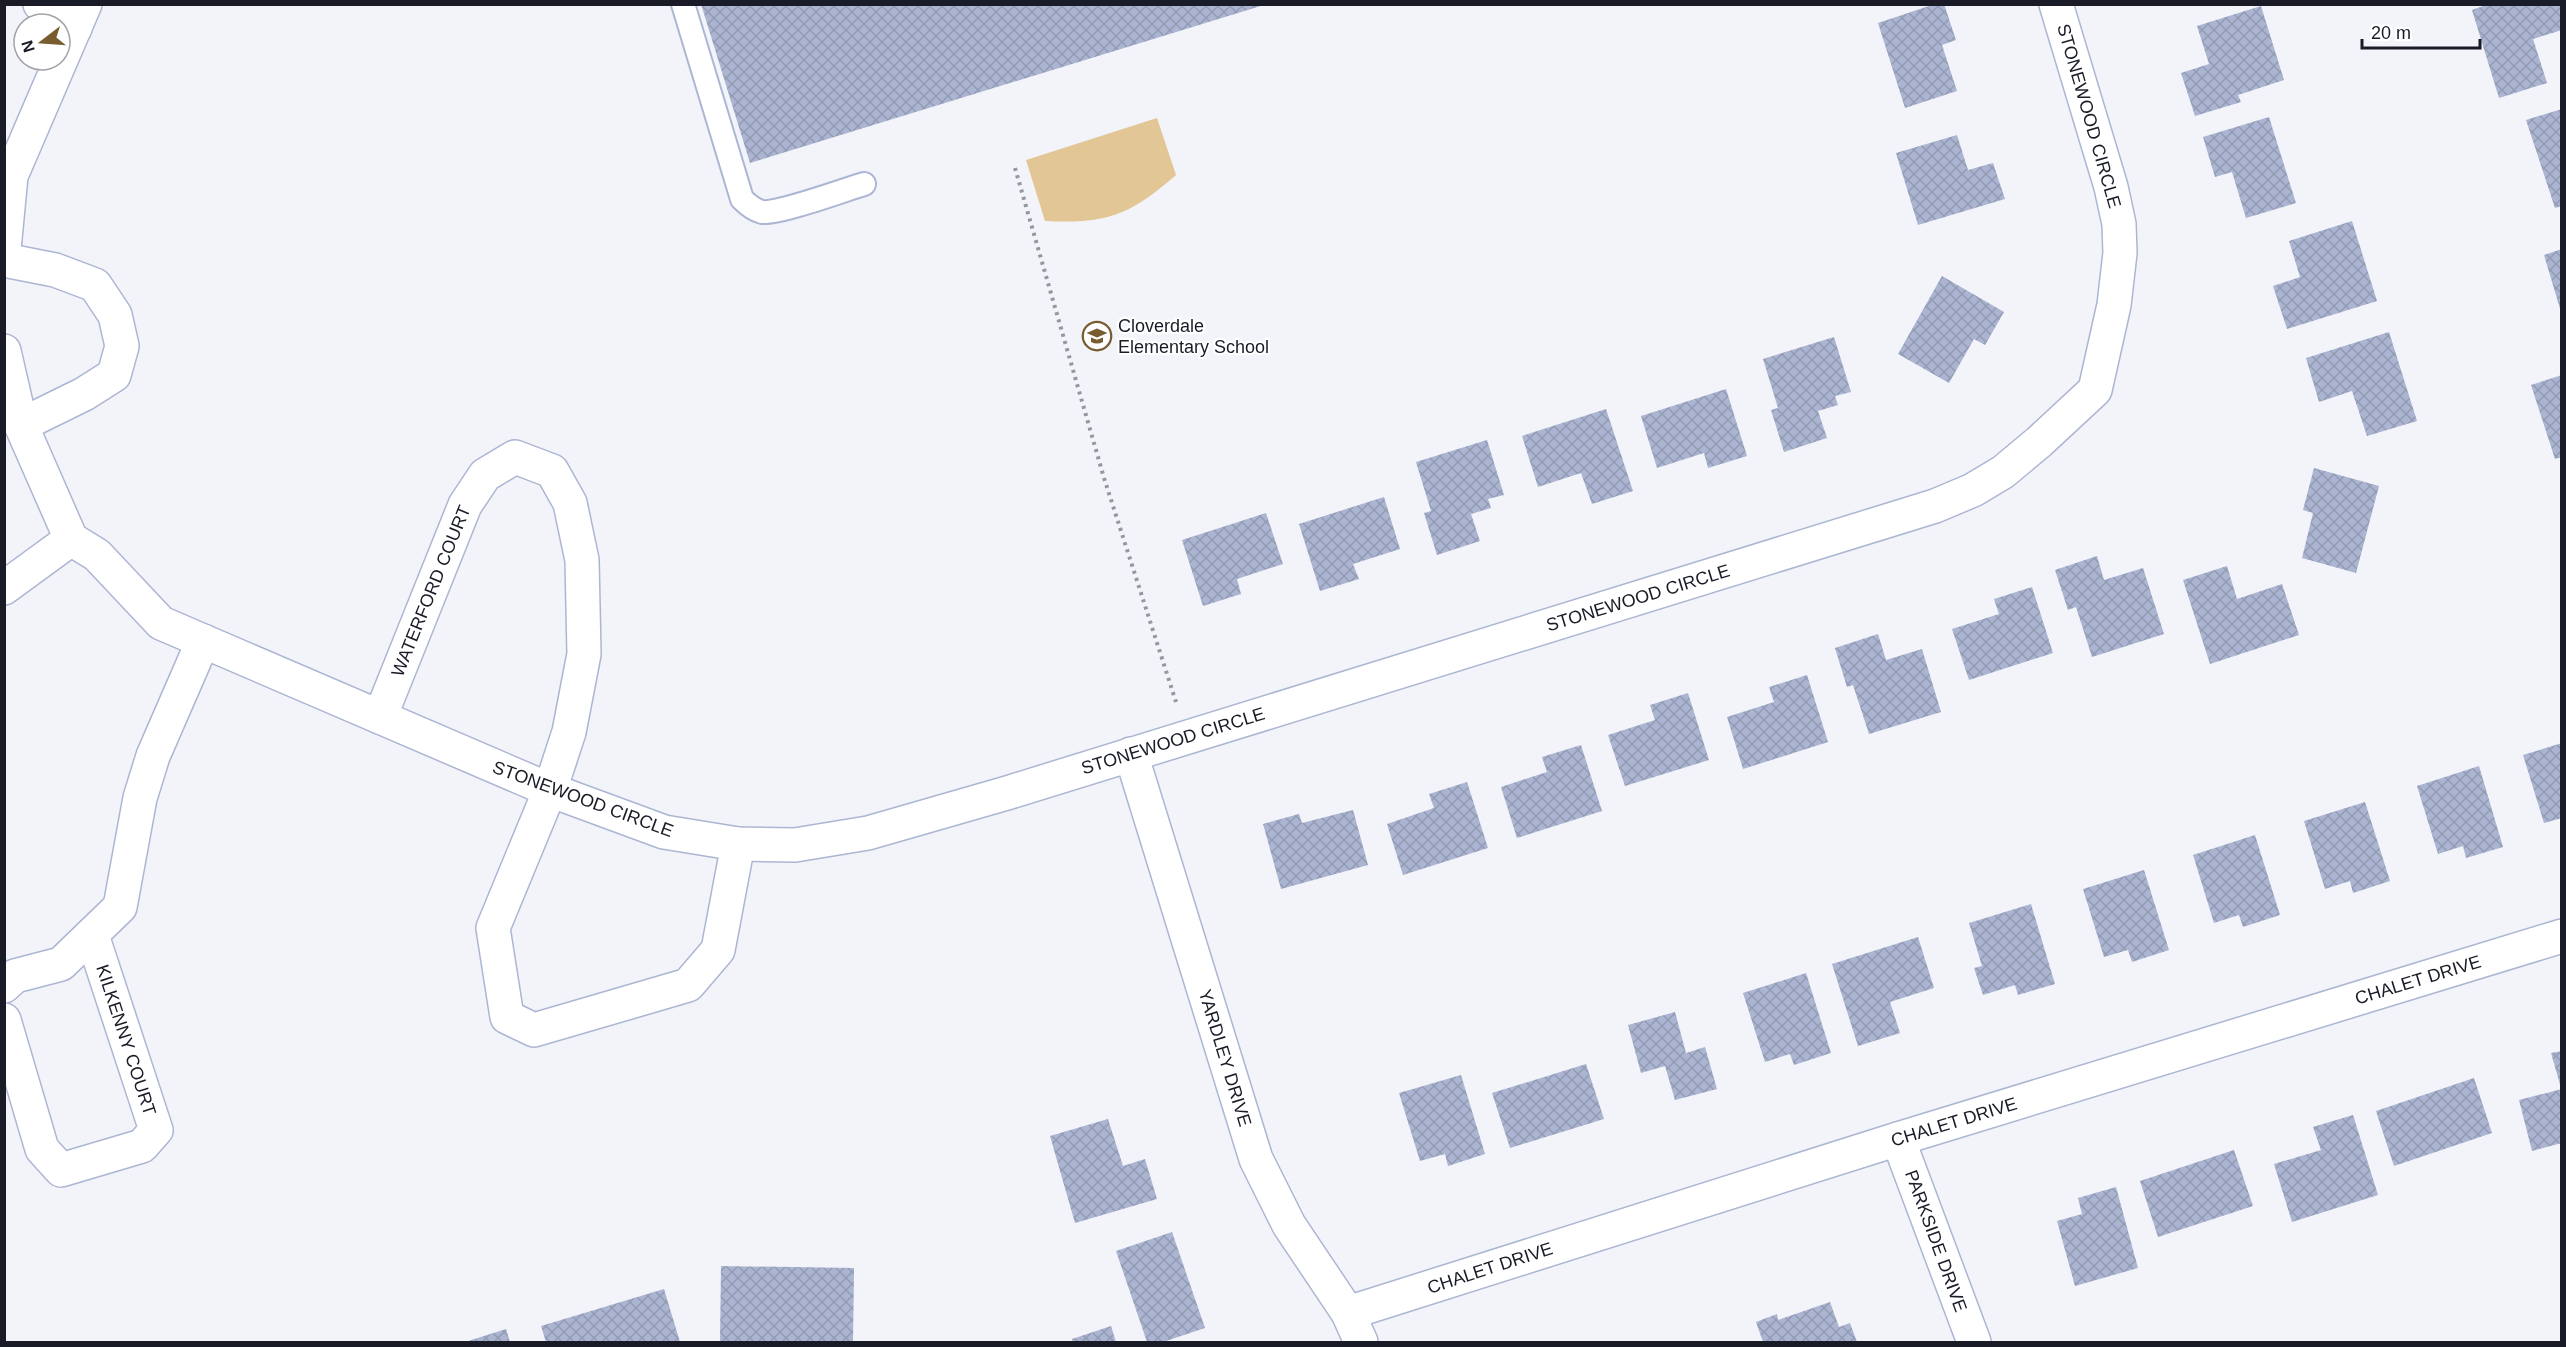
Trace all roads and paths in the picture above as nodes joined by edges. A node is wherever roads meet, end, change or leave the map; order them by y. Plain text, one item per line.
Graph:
1 (40, 4) edge
2 (683, 4) edge
3 (2056, 4) edge
4 (80, 16) edge
5 (1015, 168) dead end
6 (864, 184) dead end
7 (4, 249) edge
8 (4, 260) edge
9 (5, 358) edge
10 (21, 425) junction
11 (71, 539) junction
12 (4, 588) edge
13 (203, 640) junction
14 (380, 717) junction
15 (1185, 737) junction
16 (1131, 754) junction
17 (550, 790) junction
18 (738, 844) junction
19 (92, 935) junction
20 (2562, 936) edge
21 (4, 986) edge
22 (4, 1020) edge
23 (1898, 1139) junction
24 (1348, 1313) junction
25 (1361, 1342) edge
26 (1974, 1342) edge

1 - 4 street
2 - 6 lane
3 - 15 street, STONEWOOD CIRCLE
4 - 7 street
5 - 15 path
8 - 10 street
9 - 10 street
10 - 11 street
11 - 12 street
11 - 13 street, STONEWOOD CIRCLE
13 - 14 street, STONEWOOD CIRCLE
13 - 19 street, KILKENNY COURT
14 - 17 street, STONEWOOD CIRCLE
14 - 17 street, WATERFORD COURT
15 - 16 street, STONEWOOD CIRCLE
16 - 18 street, STONEWOOD CIRCLE
16 - 24 street, YARDLEY DRIVE
17 - 18 street, STONEWOOD CIRCLE
17 - 18 street
19 - 21 street, KILKENNY COURT
19 - 22 street, KILKENNY COURT
20 - 23 street, CHALET DRIVE
23 - 24 street, CHALET DRIVE
23 - 26 street, PARKSIDE DRIVE
24 - 25 street, YARDLEY DRIVE

